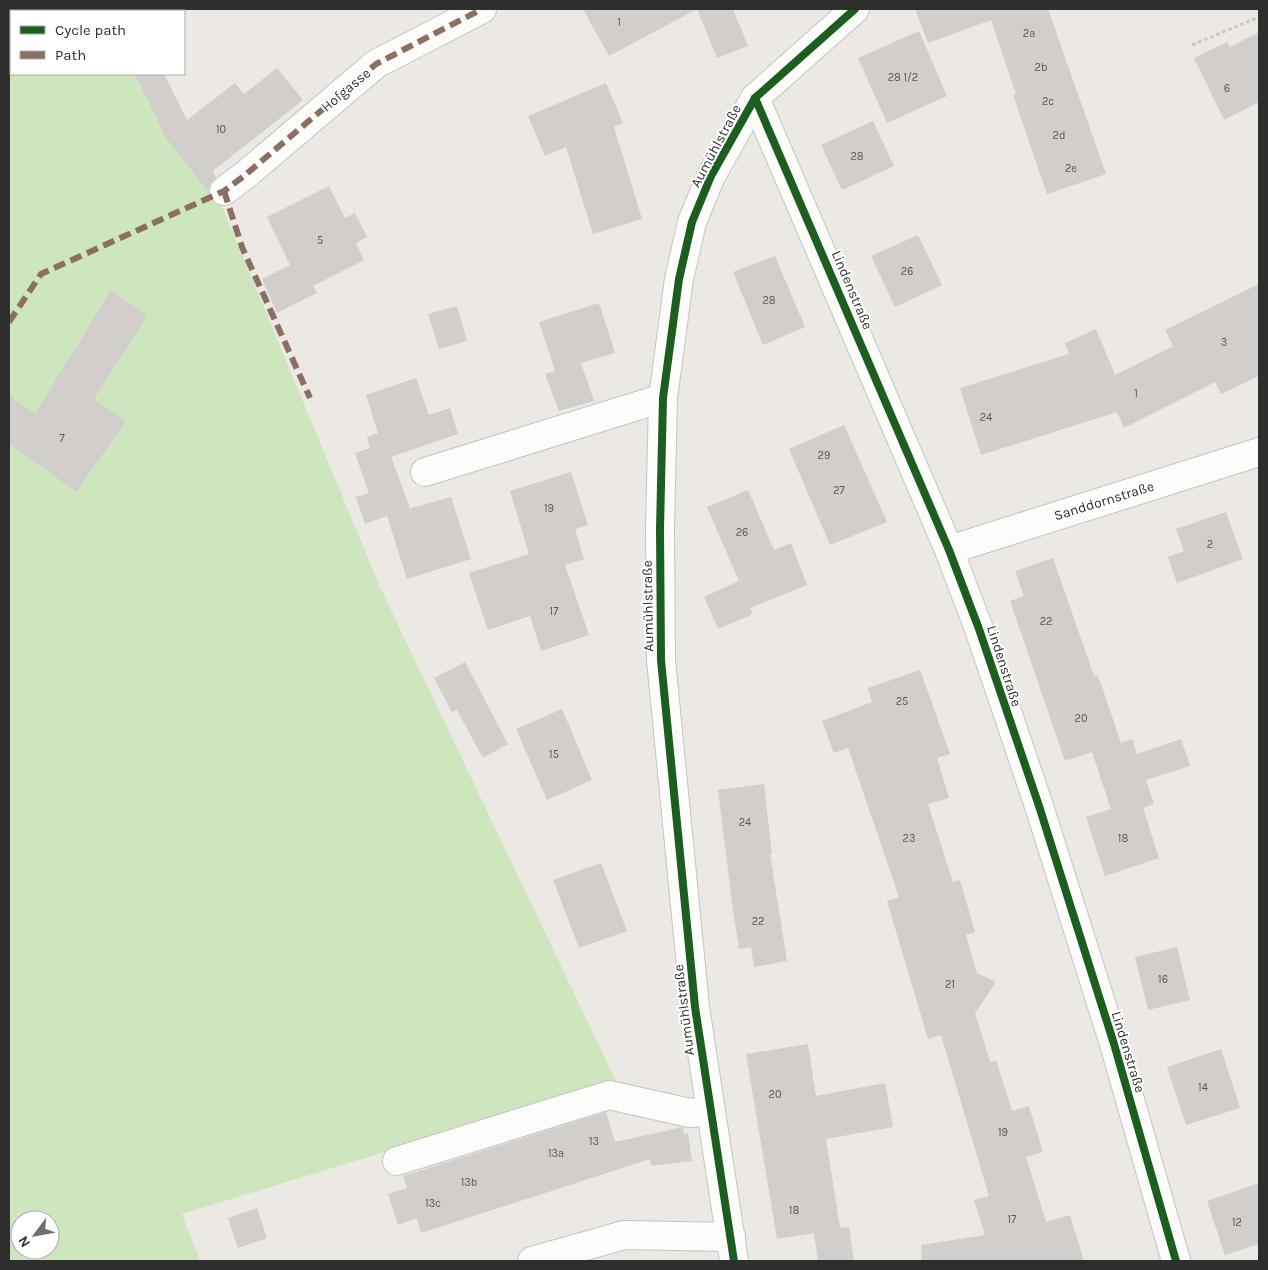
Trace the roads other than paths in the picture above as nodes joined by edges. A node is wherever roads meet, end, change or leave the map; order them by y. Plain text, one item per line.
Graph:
1 (482, 9) edge
2 (855, 9) edge
3 (755, 98) junction
4 (224, 191) dead end
5 (663, 398) junction
6 (1259, 452) edge
7 (425, 472) dead end
8 (949, 550) junction
9 (710, 1111) junction
10 (397, 1161) dead end
11 (732, 1249) edge
12 (532, 1261) edge
13 (1176, 1261) edge

1 - 4 street, Hofgasse
2 - 3 street, Aumühlstraße
3 - 5 street, Aumühlstraße
3 - 8 street, Lindenstraße
5 - 7 street
5 - 9 street, Aumühlstraße
6 - 8 street, Sanddornstraße
8 - 13 street, Lindenstraße
9 - 10 street
9 - 11 street, Aumühlstraße
11 - 12 street

